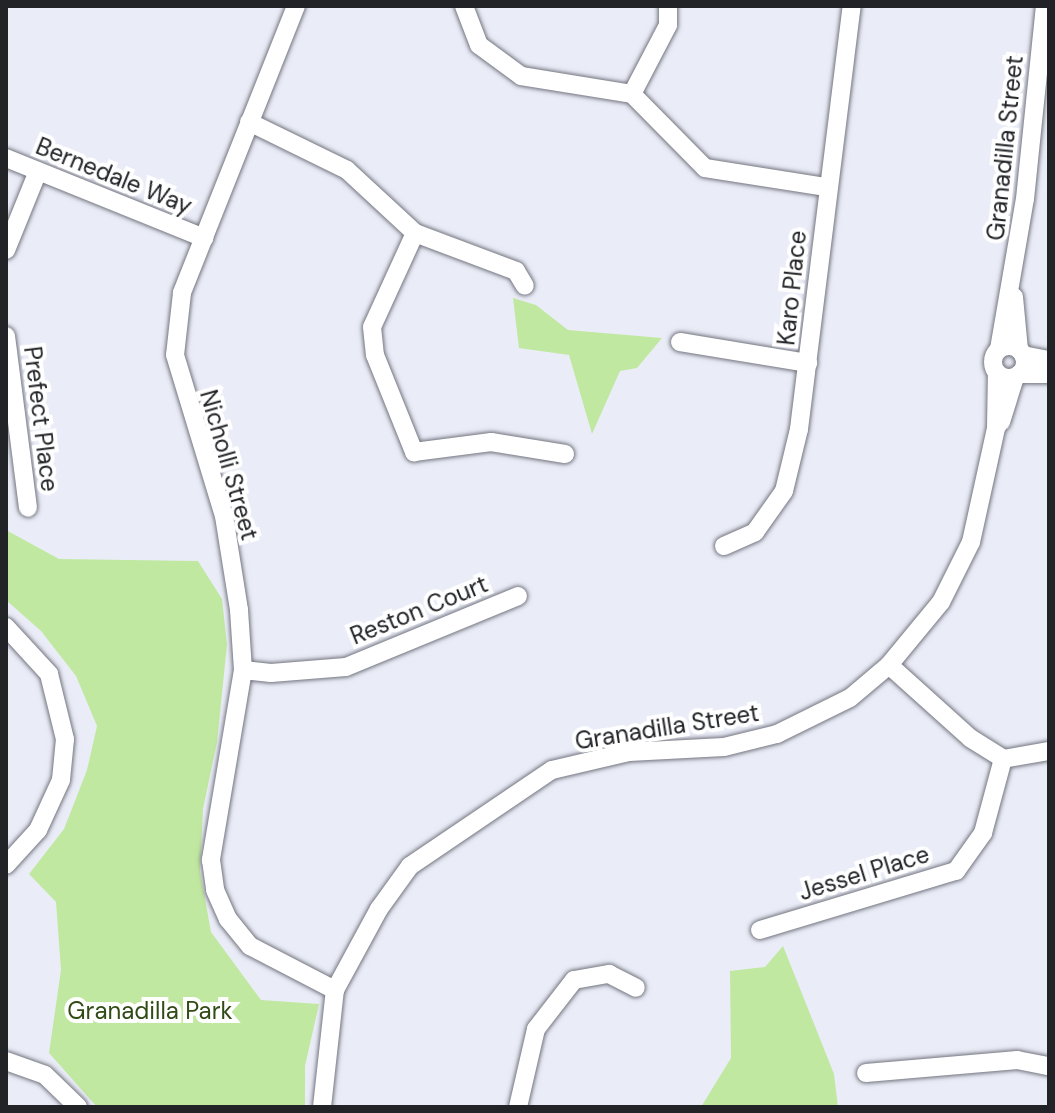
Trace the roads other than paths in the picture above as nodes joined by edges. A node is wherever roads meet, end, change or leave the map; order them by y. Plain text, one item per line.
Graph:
1 (296, 6) edge
2 (464, 6) edge
3 (668, 6) edge
4 (852, 6) edge
5 (1045, 6) edge
6 (1043, 74) edge
7 (632, 94) junction
8 (249, 122) junction
9 (6, 158) edge
10 (38, 171) junction
11 (827, 187) junction
12 (415, 233) junction
13 (204, 238) junction
14 (6, 250) edge
15 (525, 286) dead end
16 (1012, 295) junction
17 (6, 336) edge
18 (680, 342) dead end
19 (6, 343) edge
20 (999, 349) junction
21 (1021, 353) junction
22 (1049, 360) edge
23 (808, 363) junction
24 (1049, 374) edge
25 (1010, 375) junction
26 (565, 454) dead end
27 (28, 508) dead end
28 (724, 546) dead end
29 (518, 596) dead end
30 (6, 627) edge
31 (889, 665) junction
32 (243, 670) junction
33 (1049, 751) edge
34 (1003, 759) junction
35 (6, 865) edge
36 (760, 930) dead end
37 (636, 988) dead end
38 (335, 990) junction
39 (6, 1061) edge
40 (1049, 1066) edge
41 (866, 1073) dead end
42 (78, 1107) edge
43 (322, 1107) edge
44 (518, 1107) edge

1 - 8 street, Nicholli Street
2 - 7 street
3 - 7 street
4 - 11 street, Karo Place
5 - 6 street, Granadilla Street
6 - 16 street, Granadilla Street
7 - 11 street
8 - 12 street
8 - 13 street, Nicholli Street
9 - 10 street, Bernedale Way
10 - 13 street, Bernedale Way
10 - 14 street
11 - 23 street, Karo Place
12 - 15 street
12 - 26 street
13 - 32 street, Nicholli Street
16 - 20 street, Granadilla Street
16 - 21 street, Granadilla Street
17 - 19 street, Prefect Place
18 - 23 street
19 - 27 street, Prefect Place
20 - 21 street
20 - 25 street, Granadilla Street
21 - 22 street
21 - 25 street, Granadilla Street
23 - 28 street, Karo Place
24 - 25 street
25 - 31 street, Granadilla Street
29 - 32 street, Reston Court
30 - 35 street
31 - 34 street
31 - 38 street, Granadilla Street
32 - 38 street, Nicholli Street
33 - 34 street
34 - 36 street, Jessel Place
37 - 44 street
38 - 43 street, Granadilla Street
39 - 42 street
40 - 41 street

